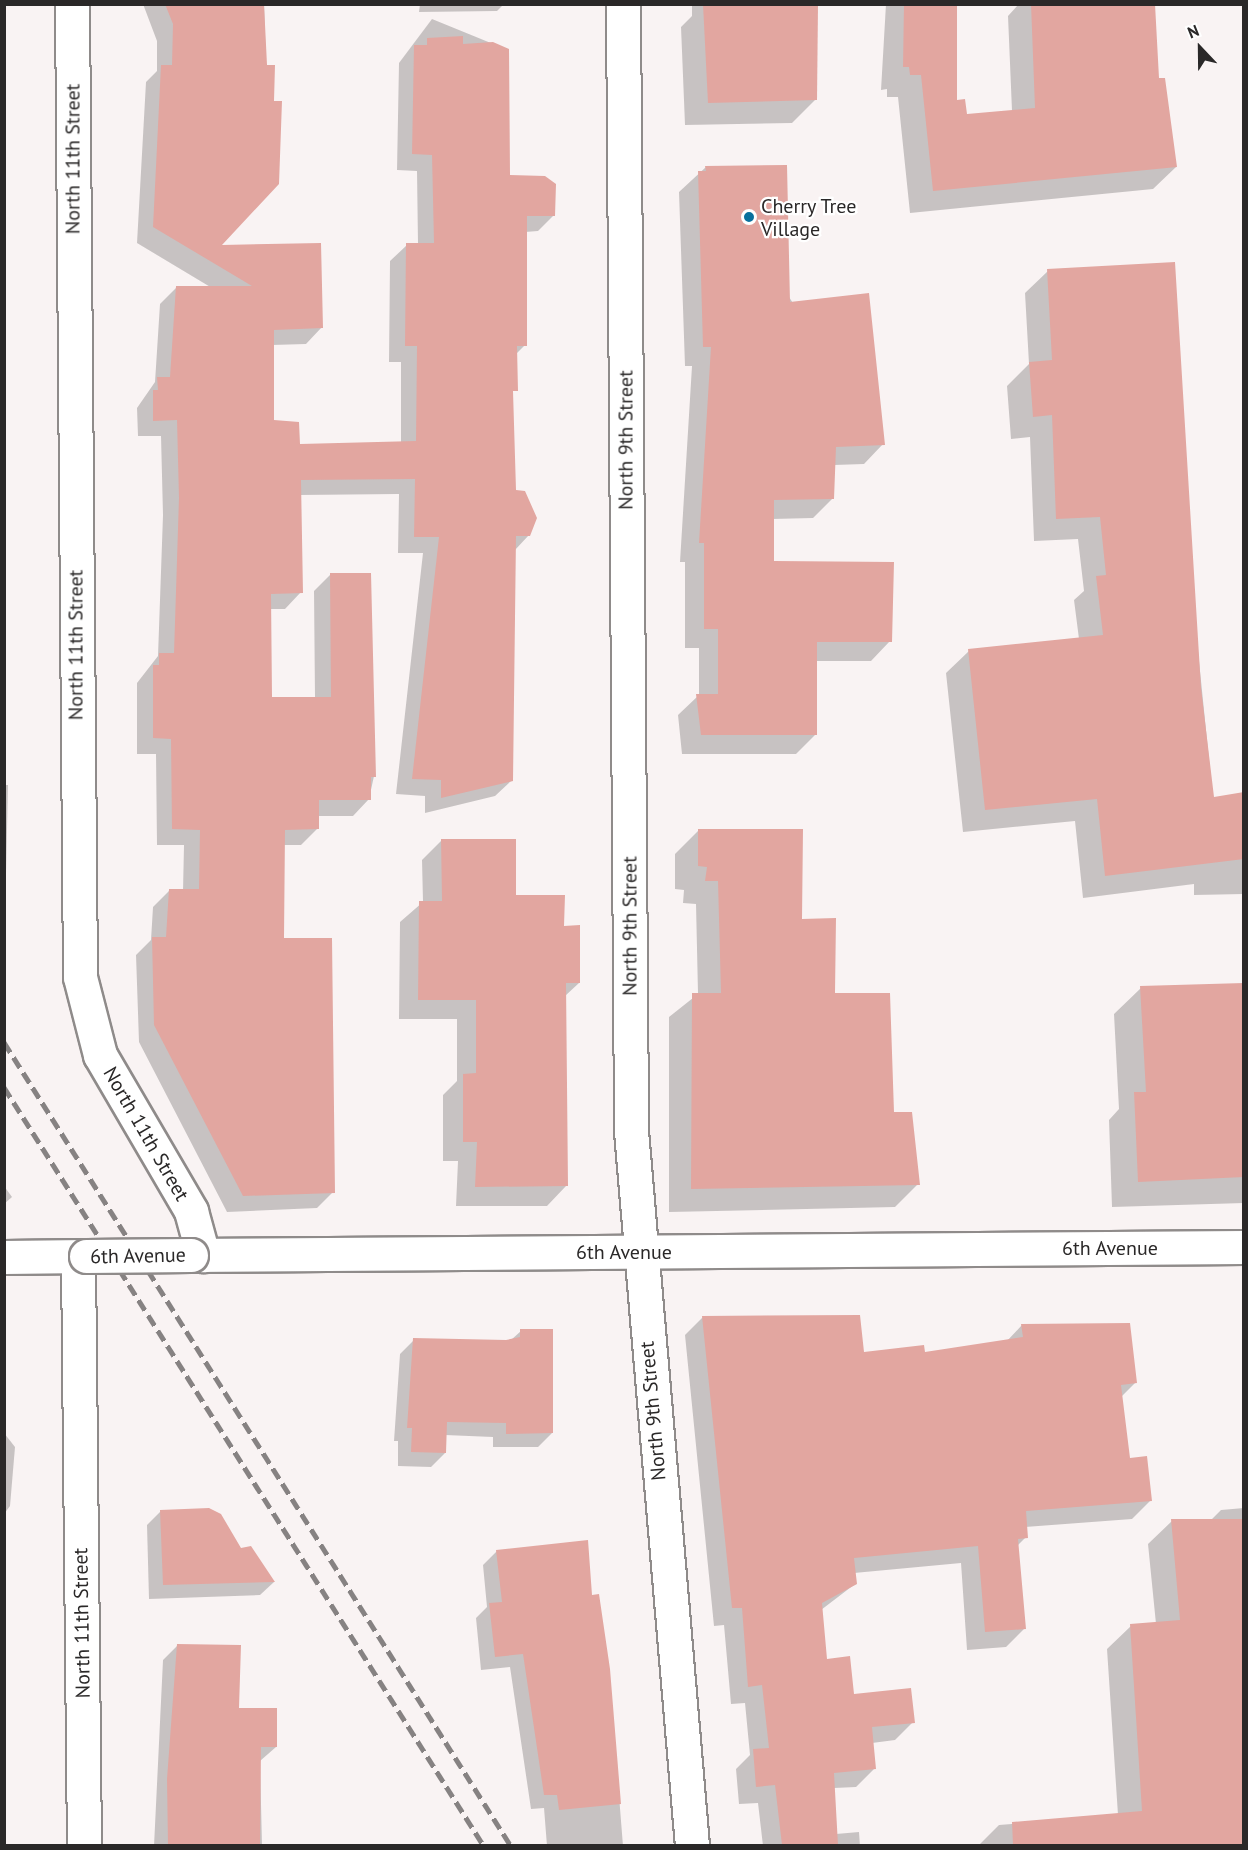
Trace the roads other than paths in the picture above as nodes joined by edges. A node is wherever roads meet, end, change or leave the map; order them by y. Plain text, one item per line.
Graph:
1 (72, 4) edge
2 (623, 4) edge
3 (1244, 1247) edge
4 (639, 1252) junction
5 (197, 1255) junction
6 (4, 1257) edge
7 (82, 1257) junction
8 (84, 1845) edge
9 (692, 1845) edge

1 - 5 street, North 11th Street
2 - 4 street, North 9th Street
3 - 4 street, 6th Avenue
4 - 5 street, 6th Avenue
4 - 9 street, North 9th Street
5 - 7 street, 6th Avenue, bridge
6 - 7 street, 6th Avenue
7 - 8 street, North 11th Street

